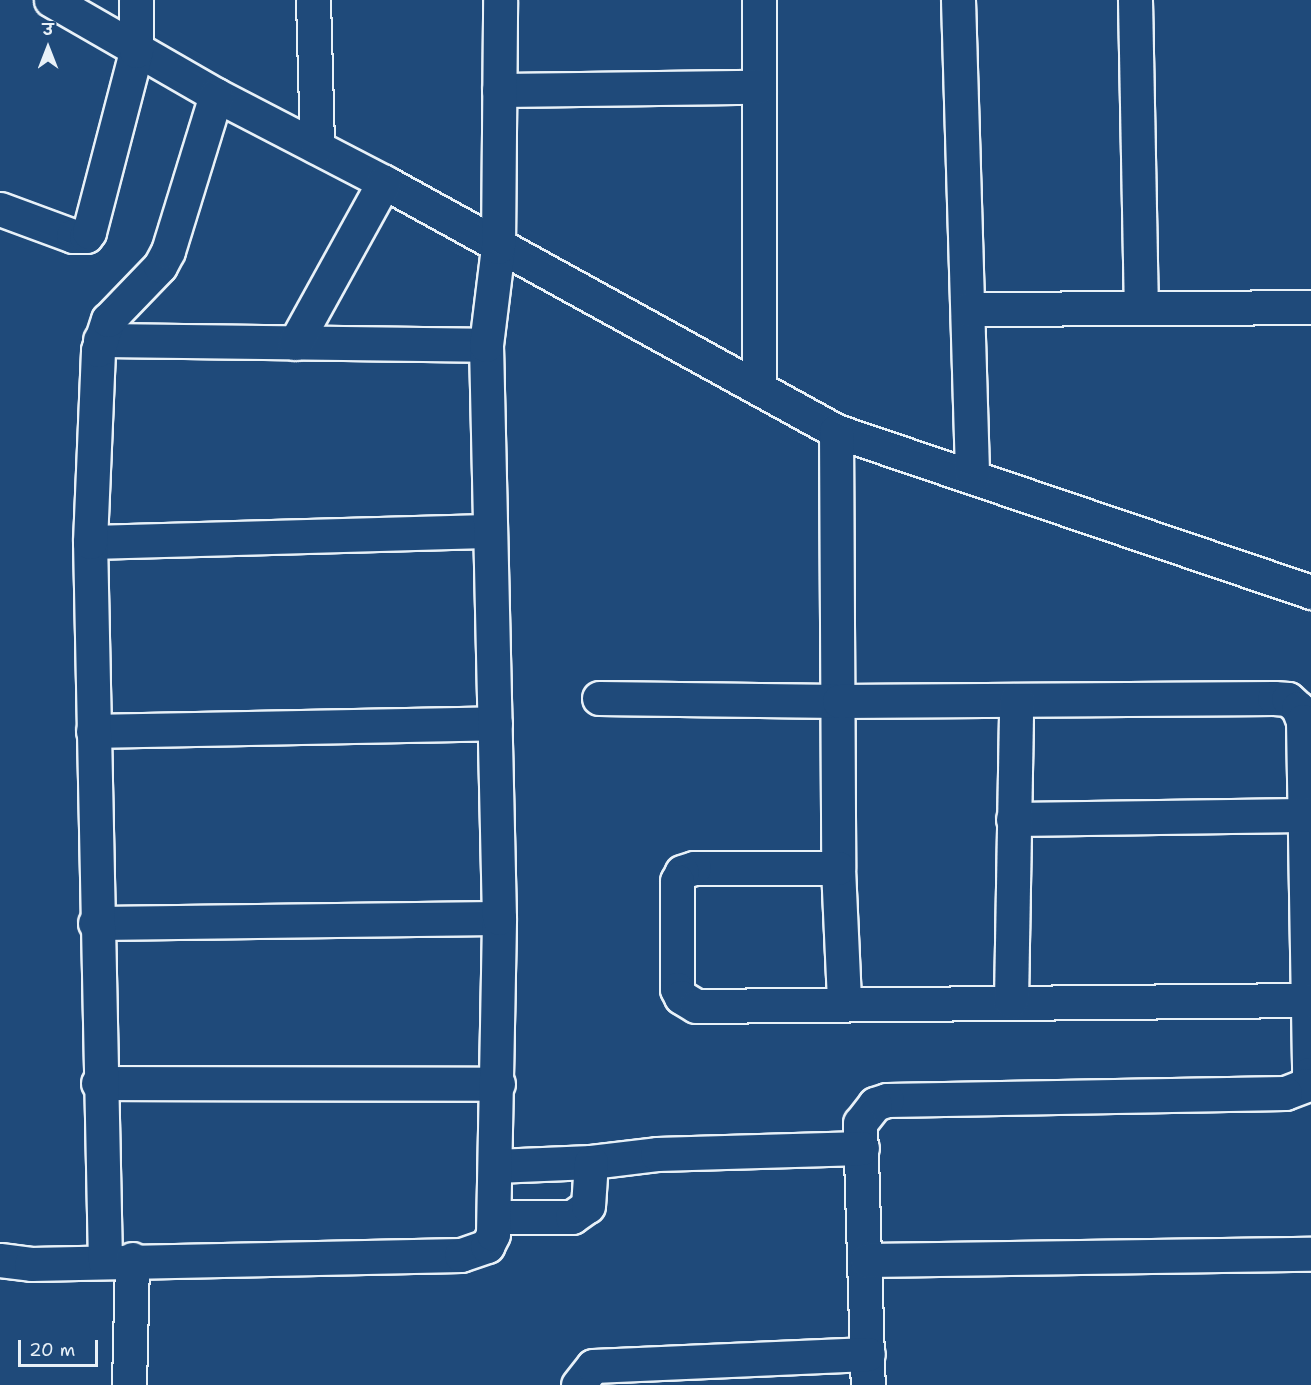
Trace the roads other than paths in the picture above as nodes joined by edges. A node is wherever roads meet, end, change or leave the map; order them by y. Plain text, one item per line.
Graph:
1 (51, 0) edge
2 (136, 0) edge
3 (314, 0) edge
4 (500, 0) edge
5 (759, 0) edge
6 (958, 0) edge
7 (1135, 0) edge
8 (136, 51) junction
9 (759, 87) junction
10 (499, 90) junction
11 (216, 95) junction
12 (317, 147) junction
13 (384, 183) junction
14 (0, 209) edge
15 (498, 247) junction
16 (1311, 307) edge
17 (1141, 308) junction
18 (968, 309) junction
19 (100, 340) junction
20 (295, 342) junction
21 (486, 345) junction
22 (759, 388) junction
23 (836, 431) junction
24 (972, 477) junction
25 (488, 531) junction
26 (90, 542) junction
27 (1311, 592) edge
28 (599, 698) dead end
29 (1016, 700) junction
30 (839, 701) junction
31 (495, 723) junction
32 (93, 731) junction
33 (1304, 815) junction
34 (1014, 819) junction
35 (838, 868) junction
36 (499, 918) junction
37 (95, 923) junction
38 (1306, 1000) junction
39 (1011, 1001) junction
40 (844, 1002) junction
41 (98, 1083) junction
42 (498, 1084) junction
43 (862, 1148) junction
44 (591, 1162) junction
45 (495, 1166) junction
46 (494, 1217) junction
47 (1311, 1254) edge
48 (0, 1260) edge
49 (867, 1260) junction
50 (118, 1261) junction
51 (868, 1369) edge
52 (129, 1385) edge
53 (578, 1385) edge

1 - 8 street
2 - 8 street
3 - 12 street
4 - 10 street
5 - 9 street
6 - 18 street
7 - 17 street
8 - 11 street
8 - 14 street
9 - 10 street
9 - 22 street
10 - 15 street
11 - 12 street
11 - 19 street
12 - 13 street
13 - 15 street
13 - 20 street
15 - 21 street
15 - 22 street
16 - 17 street
17 - 18 street
18 - 24 street
19 - 20 street
19 - 26 street
20 - 21 street
21 - 25 street
22 - 23 street
23 - 24 street
23 - 30 street
24 - 27 street
25 - 26 street
25 - 31 street
26 - 32 street
28 - 30 street
29 - 30 street
29 - 33 street
29 - 34 street
30 - 35 street
31 - 32 street
31 - 36 street
32 - 37 street
33 - 34 street
33 - 38 street
34 - 39 street
35 - 40 street
35 - 40 street
36 - 37 street
36 - 42 street
37 - 41 street
38 - 39 street
38 - 43 street
39 - 40 street
41 - 42 street
41 - 50 street
42 - 45 street
43 - 44 street
43 - 49 street
44 - 45 street
44 - 46 street
45 - 46 street
46 - 50 street
47 - 49 street
48 - 50 street
49 - 51 street
50 - 52 street
51 - 53 street

